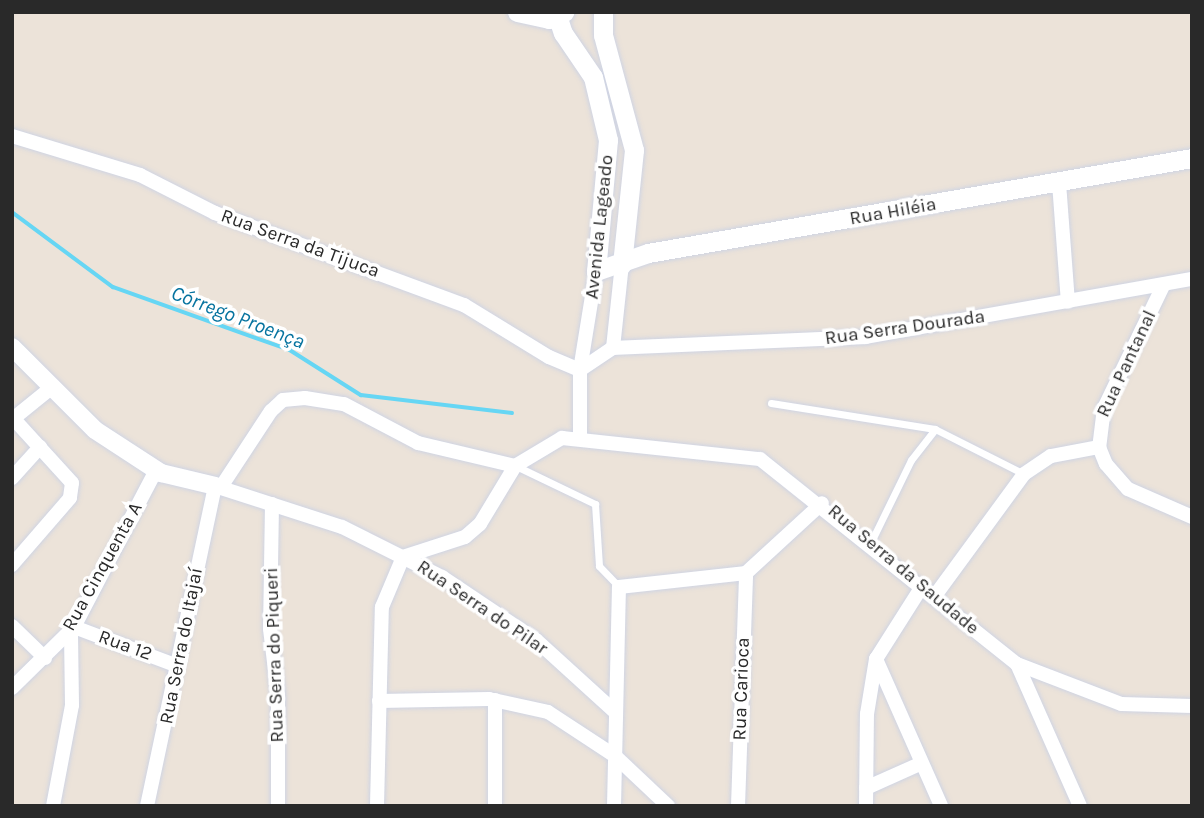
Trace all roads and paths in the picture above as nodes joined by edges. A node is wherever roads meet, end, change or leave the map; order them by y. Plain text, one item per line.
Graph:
1 (517, 12) edge
2 (603, 12) edge
3 (559, 14) edge
4 (12, 136) edge
5 (1192, 158) edge
6 (1059, 183) junction
7 (622, 264) junction
8 (596, 271) junction
9 (1192, 279) edge
10 (1163, 286) junction
11 (1068, 302) junction
12 (12, 347) edge
13 (613, 348) junction
14 (580, 370) junction
15 (51, 388) junction
16 (771, 403) dead end
17 (13, 418) edge
18 (934, 429) junction
19 (580, 438) junction
20 (40, 447) junction
21 (1099, 447) junction
22 (515, 466) junction
23 (156, 470) junction
24 (1024, 474) junction
25 (12, 478) edge
26 (218, 486) junction
27 (821, 503) junction
28 (272, 504) junction
29 (1192, 517) edge
30 (870, 544) junction
31 (403, 557) junction
32 (12, 565) edge
33 (746, 573) junction
34 (619, 587) junction
35 (921, 588) junction
36 (934, 597) junction
37 (12, 626) edge
38 (72, 629) junction
39 (45, 658) junction
40 (876, 659) junction
41 (1017, 664) junction
42 (175, 665) junction
43 (12, 688) edge
44 (495, 700) junction
45 (379, 701) junction
46 (1192, 706) edge
47 (615, 712) junction
48 (615, 757) junction
49 (922, 763) junction
50 (866, 789) junction
51 (53, 806) edge
52 (147, 806) edge
53 (278, 806) edge
54 (377, 806) edge
55 (495, 806) edge
56 (614, 806) edge
57 (668, 806) edge
58 (738, 806) edge
59 (866, 806) edge
60 (941, 806) edge
61 (1080, 806) edge

1 - 3 main road
2 - 7 main road, Avenida Lageado
3 - 8 main road, Avenida Lageado
4 - 14 street, Rua Serra da Tijuca
5 - 6 main road, Rua Hiléia
6 - 7 main road, Rua Hiléia
6 - 11 street
7 - 8 main road, Rua Hiléia
7 - 13 street, Avenida Lageado
8 - 14 street, Avenida Lageado
9 - 10 street, Rua Serra Dourada
10 - 11 street, Rua Serra Dourada
10 - 21 street, Rua Pantanal
11 - 13 street, Rua Serra Dourada
12 - 15 street
13 - 14 street
14 - 19 street
15 - 17 street
15 - 23 street
16 - 18 lane
17 - 20 street
18 - 24 lane
18 - 30 lane
19 - 22 street
19 - 27 street, Rua Serra da Saudade
20 - 25 street
20 - 32 street
21 - 24 street
21 - 29 street
22 - 26 street
22 - 31 street
22 - 34 lane
23 - 26 street
23 - 38 street, Rua Cinquenta A
24 - 36 street
26 - 28 street, Rua Serra do Pilar
26 - 42 street, Rua Serra do Itajaí
27 - 30 street, Rua Serra da Saudade
27 - 33 street
28 - 31 street, Rua Serra do Pilar
28 - 53 street, Rua Serra do Piqueri
30 - 35 street, Rua Serra da Saudade
31 - 45 street
31 - 47 street, Rua Serra do Pilar
33 - 34 street
33 - 58 street, Rua Carioca
34 - 47 street
35 - 36 street, Rua Serra da Saudade
35 - 40 street
36 - 41 street, Rua Serra da Saudade
37 - 39 street
38 - 39 street, Rua Cinquenta A
38 - 42 street, Rua 12
38 - 51 street
39 - 43 street, Rua Cinquenta A
40 - 49 street
40 - 50 street
41 - 46 street, Rua Serra da Saudade
41 - 61 street
42 - 52 street, Rua Serra do Itajaí
44 - 45 street
44 - 48 street
44 - 55 street
45 - 54 street
47 - 48 street
48 - 56 street
48 - 57 street
49 - 50 street
49 - 60 street
50 - 59 street

